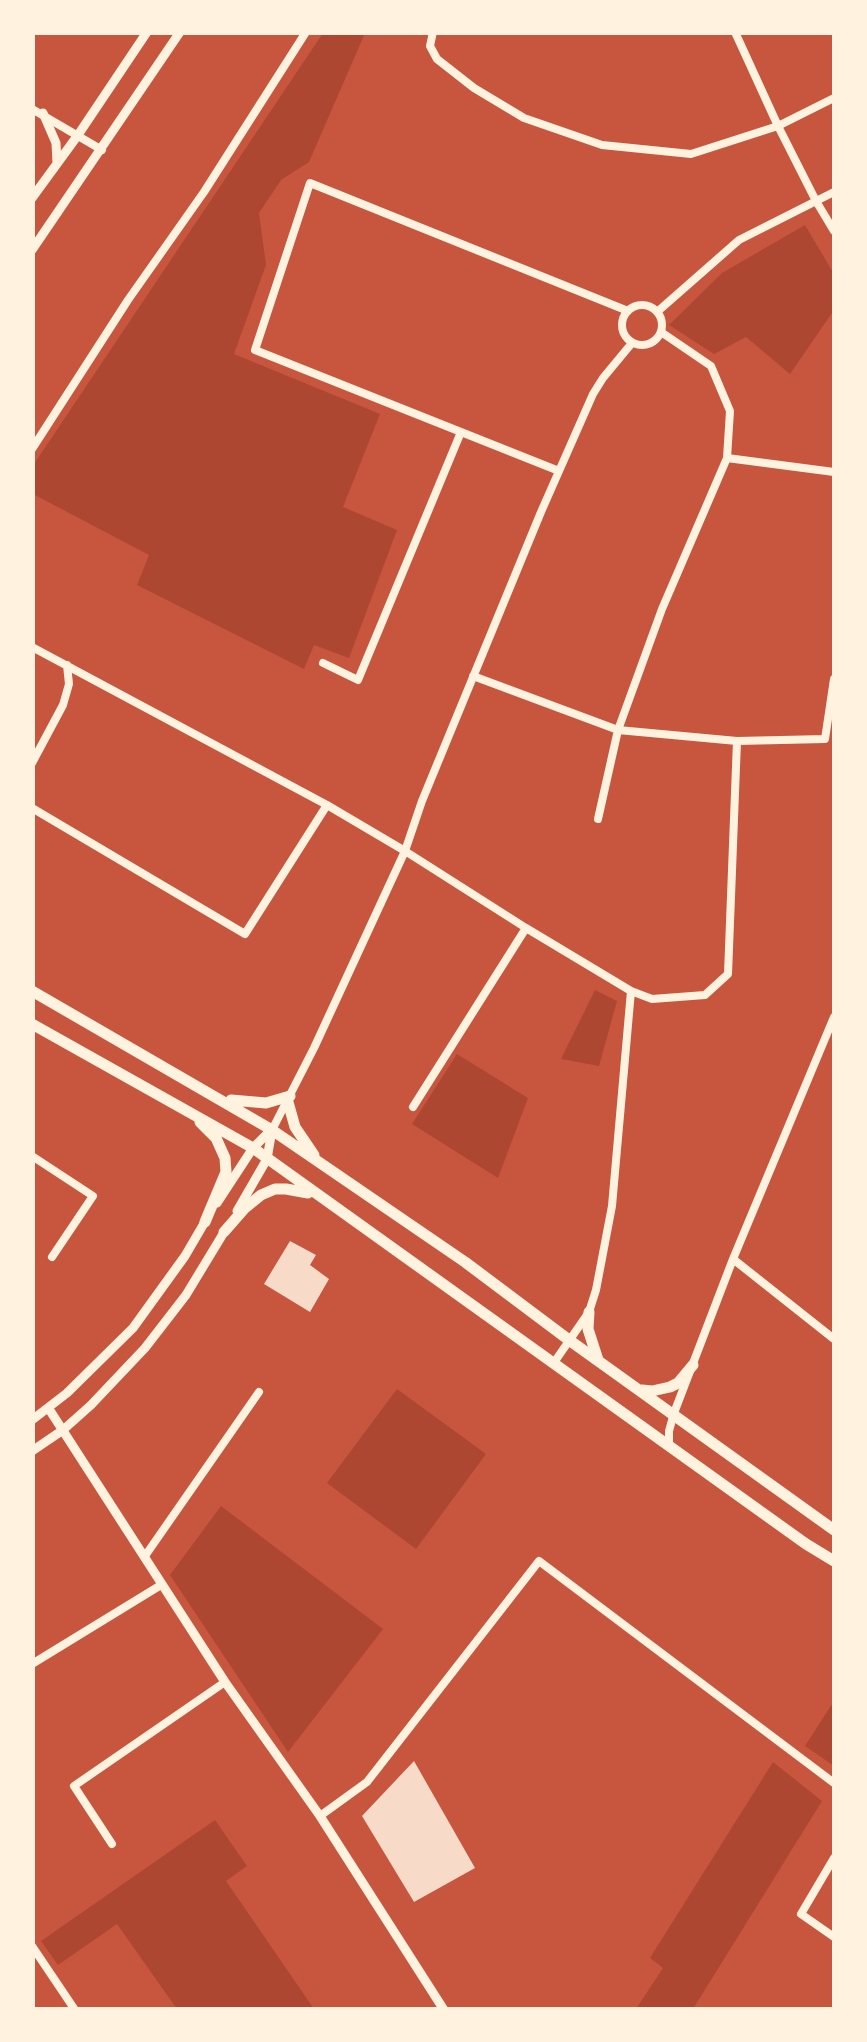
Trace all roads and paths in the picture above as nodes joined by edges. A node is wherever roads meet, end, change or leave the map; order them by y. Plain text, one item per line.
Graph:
1 (147, 32) edge
2 (180, 32) edge
3 (306, 32) edge
4 (433, 32) edge
5 (735, 32) edge
6 (834, 98) edge
7 (38, 111) edge
8 (778, 126) junction
9 (78, 135) junction
10 (102, 150) junction
11 (56, 164) junction
12 (834, 192) edge
13 (32, 198) edge
14 (816, 202) junction
15 (834, 231) edge
16 (32, 250) edge
17 (628, 311) junction
18 (657, 312) junction
19 (661, 332) junction
20 (632, 342) junction
21 (461, 432) junction
22 (32, 449) edge
23 (727, 458) junction
24 (559, 471) junction
25 (834, 472) edge
26 (32, 647) edge
27 (323, 663) dead end
28 (67, 666) junction
29 (473, 676) junction
30 (834, 679) edge
31 (618, 730) junction
32 (737, 740) junction
33 (32, 763) edge
34 (327, 805) junction
35 (32, 808) edge
36 (598, 819) dead end
37 (405, 850) junction
38 (526, 928) junction
39 (631, 991) junction
40 (32, 992) edge
41 (834, 1017) edge
42 (32, 1024) edge
43 (215, 1095) junction
44 (289, 1099) junction
45 (177, 1104) junction
46 (413, 1107) dead end
47 (272, 1130) junction
48 (253, 1148) junction
49 (32, 1156) edge
50 (267, 1159) junction
51 (323, 1166) junction
52 (323, 1198) junction
53 (205, 1222) junction
54 (224, 1232) junction
55 (52, 1257) dead end
56 (733, 1259) junction
57 (588, 1312) junction
58 (834, 1339) edge
59 (569, 1340) junction
60 (601, 1363) junction
61 (553, 1364) junction
62 (693, 1365) junction
63 (636, 1388) junction
64 (259, 1392) dead end
65 (48, 1409) junction
66 (674, 1413) junction
67 (32, 1420) edge
68 (63, 1430) junction
69 (669, 1445) junction
70 (32, 1451) edge
71 (834, 1530) edge
72 (144, 1556) junction
73 (834, 1561) edge
74 (161, 1585) junction
75 (32, 1664) edge
76 (225, 1682) junction
77 (834, 1783) edge
78 (320, 1816) junction
79 (112, 1844) dead end
80 (834, 1858) edge
81 (834, 1937) edge
82 (32, 1946) edge
83 (76, 2010) edge
84 (444, 2010) edge

1 - 9 street
2 - 10 street
3 - 22 street
4 - 8 street
5 - 8 street
6 - 8 street
7 - 9 street
7 - 11 street
8 - 14 street
9 - 10 street
9 - 11 street
10 - 16 street
11 - 13 street
12 - 14 street
14 - 15 street
14 - 18 street
17 - 18 street
17 - 20 street
17 - 21 street
18 - 19 street
19 - 20 street
19 - 23 street
20 - 24 street
21 - 24 street
21 - 27 street
23 - 25 street
23 - 31 street
24 - 29 street
26 - 28 street
28 - 33 street
28 - 34 street
29 - 31 street
29 - 37 street
30 - 32 street
31 - 32 street
31 - 36 street
32 - 39 street
34 - 35 street
34 - 37 street
37 - 38 street
37 - 44 street
38 - 39 street
38 - 46 street
39 - 57 street
40 - 43 main road
41 - 56 street
42 - 45 main road
43 - 44 main road
43 - 47 main road
44 - 47 street
44 - 51 main road
45 - 48 main road
45 - 53 main road
47 - 48 street
47 - 50 street
47 - 51 main road
48 - 50 main road
48 - 53 street
49 - 55 street
50 - 52 main road
50 - 54 street
51 - 59 main road
52 - 54 main road
52 - 61 main road
53 - 65 street
54 - 68 street
56 - 58 street
56 - 62 street
57 - 59 street
57 - 60 main road
59 - 60 main road
59 - 61 street
60 - 63 main road
61 - 69 main road
62 - 63 main road
62 - 66 street
63 - 66 main road
64 - 72 street
65 - 67 street
65 - 68 street
66 - 69 street
66 - 71 main road
68 - 70 street
68 - 72 street
69 - 73 main road
72 - 74 street
74 - 75 street
74 - 76 street
76 - 78 street
76 - 79 street
77 - 78 street
78 - 84 street
80 - 81 street
82 - 83 street

